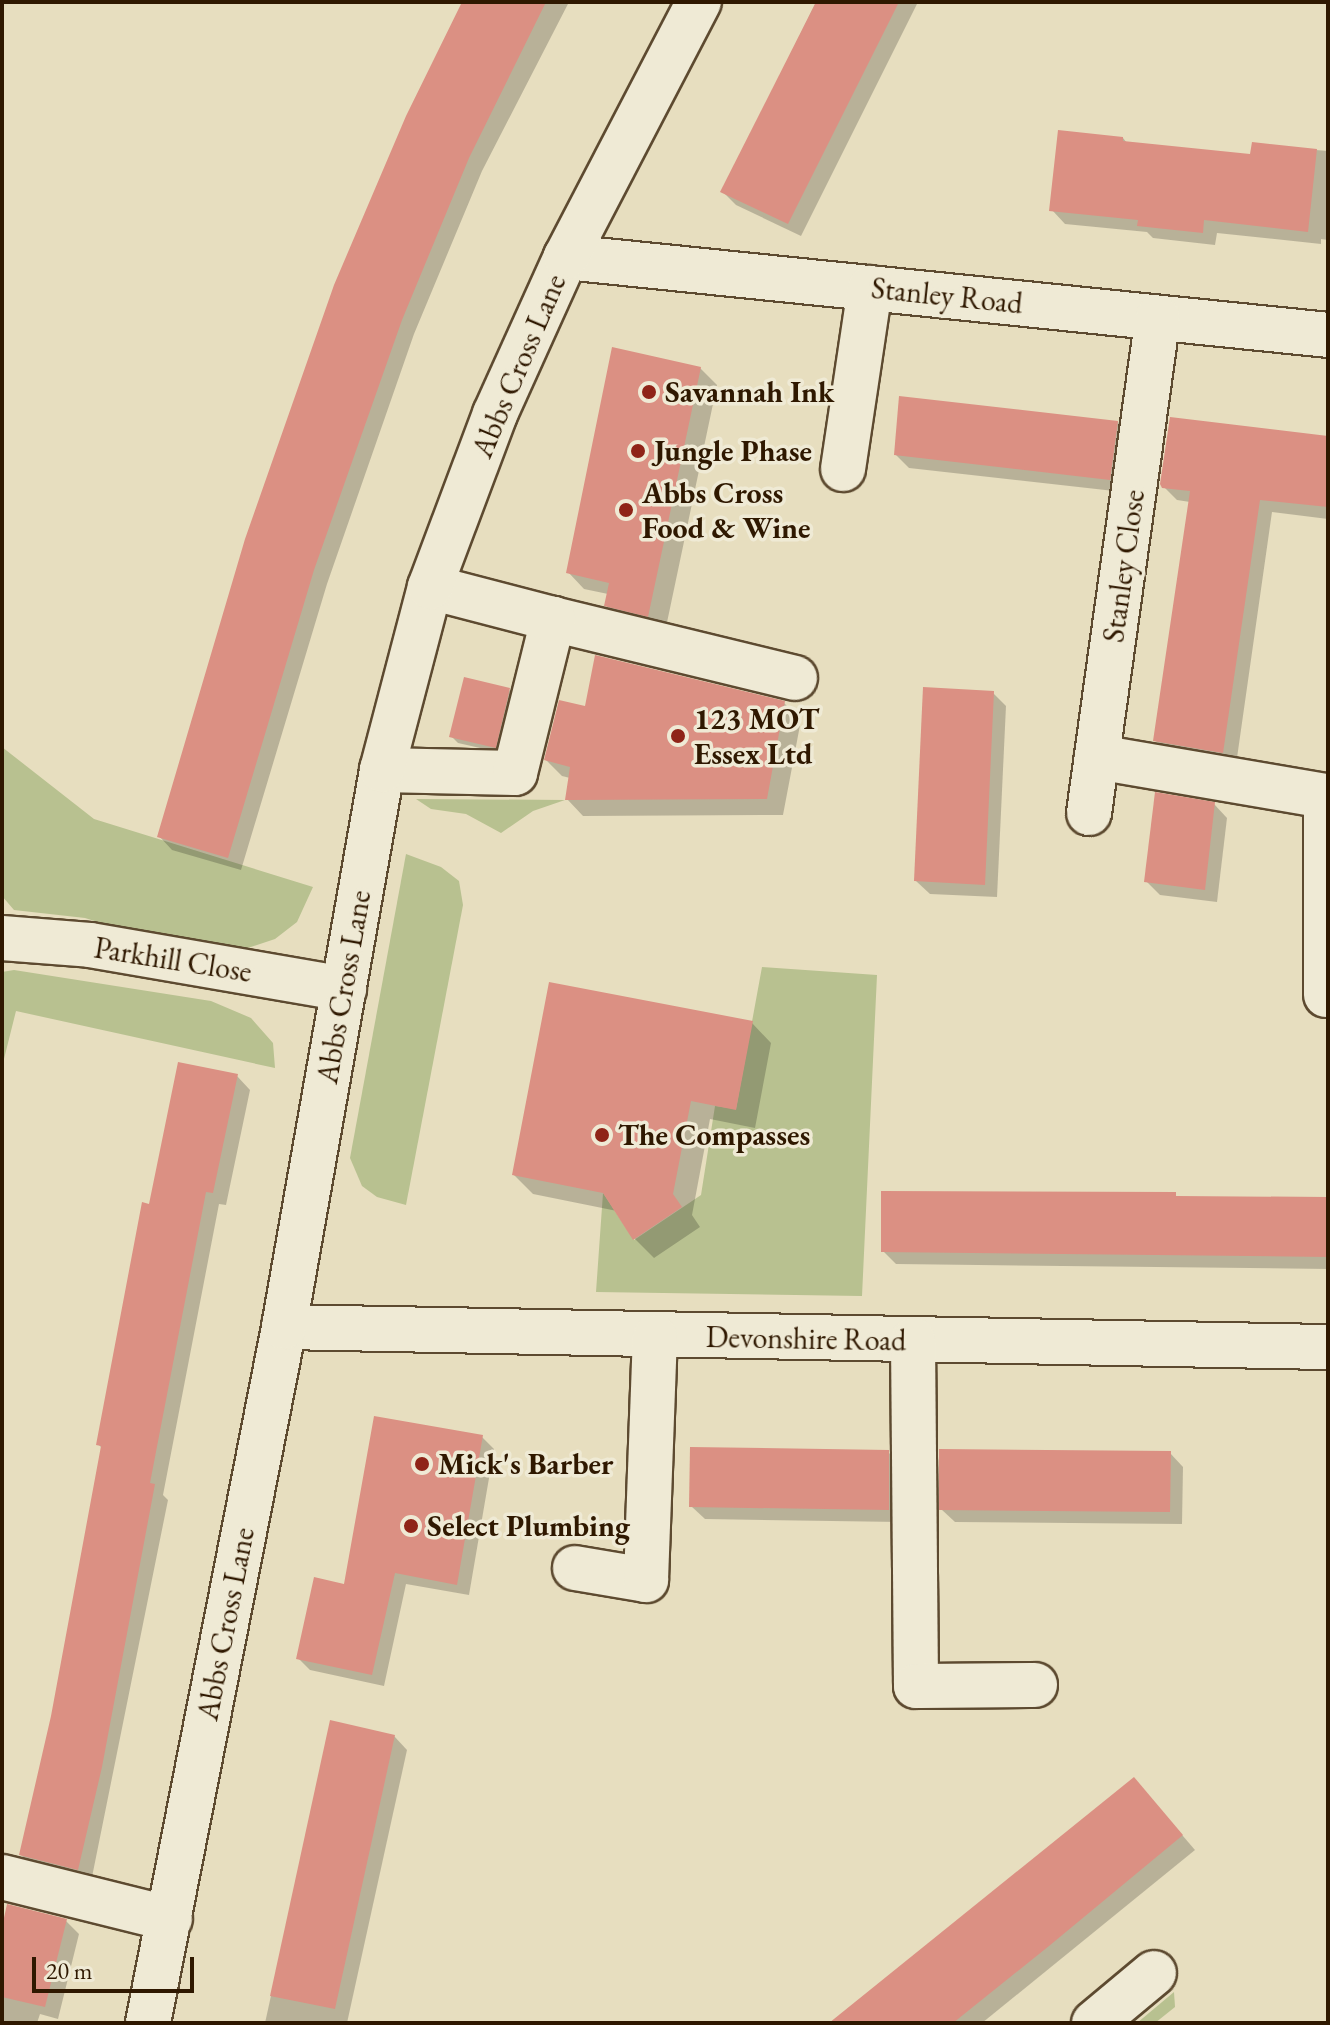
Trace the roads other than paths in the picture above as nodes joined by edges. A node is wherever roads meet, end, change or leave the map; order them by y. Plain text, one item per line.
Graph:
1 (699, 2) edge
2 (566, 257) junction
3 (870, 288) junction
4 (1158, 318) junction
5 (1328, 335) edge
6 (843, 469) dead end
7 (430, 587) junction
8 (553, 619) junction
9 (795, 678) dead end
10 (1097, 757) junction
11 (382, 770) junction
12 (1089, 813) dead end
13 (2, 938) edge
14 (344, 989) junction
15 (1326, 995) dead end
16 (284, 1327) junction
17 (655, 1337) junction
18 (913, 1340) junction
19 (1328, 1347) edge
20 (575, 1568) dead end
21 (1035, 1685) dead end
22 (2, 1877) edge
23 (170, 1919) junction
24 (1154, 1973) dead end
25 (148, 2023) edge
26 (1094, 2023) edge

1 - 2 street, Abbs Cross Lane
2 - 3 street, Stanley Road
2 - 7 street, Abbs Cross Lane
3 - 4 street, Stanley Road
3 - 6 street
4 - 5 street, Stanley Road
4 - 10 street, Stanley Close
7 - 8 street
7 - 11 street, Abbs Cross Lane
8 - 9 street
8 - 11 street
10 - 12 street, Stanley Close
10 - 15 street
11 - 14 street, Abbs Cross Lane
13 - 14 street, Parkhill Close
14 - 16 street, Abbs Cross Lane
16 - 17 street, Devonshire Road
16 - 23 street, Abbs Cross Lane
17 - 18 street, Devonshire Road
17 - 20 street
18 - 19 street, Devonshire Road
18 - 21 street
22 - 23 street
23 - 25 street, Abbs Cross Lane
24 - 26 street

